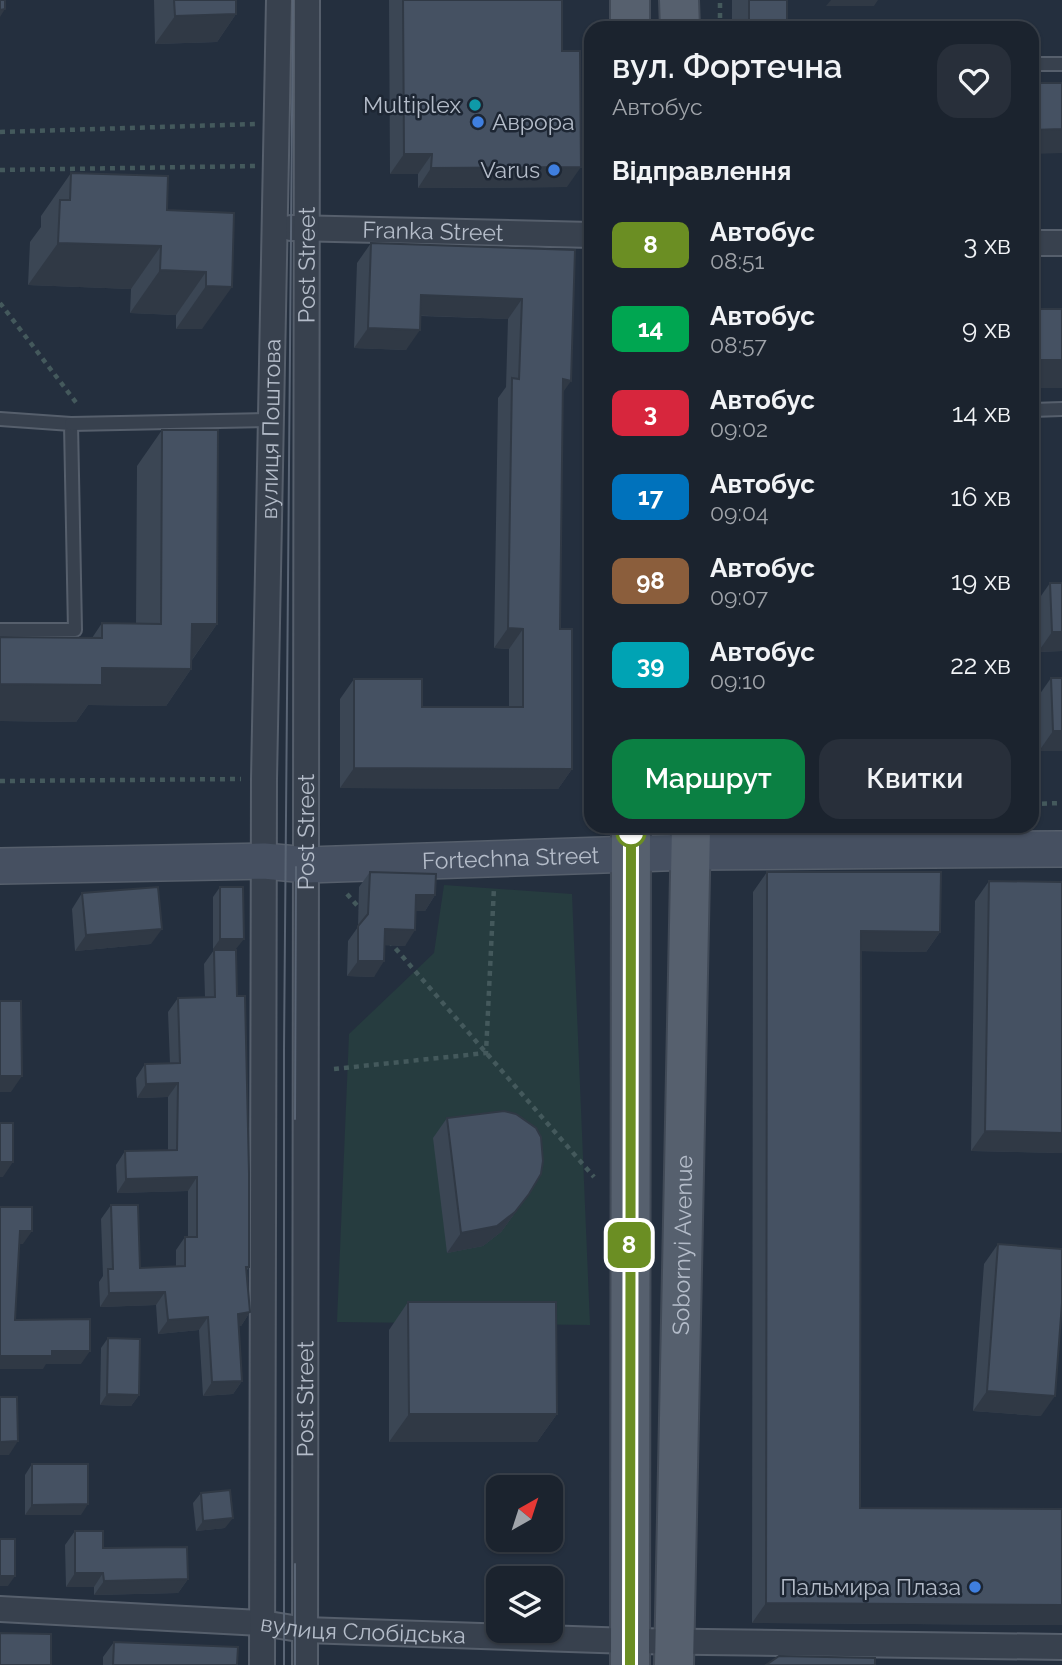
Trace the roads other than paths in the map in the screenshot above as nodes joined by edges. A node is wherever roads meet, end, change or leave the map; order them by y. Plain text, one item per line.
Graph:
1 (279, 0) edge
2 (307, 0) edge
3 (630, 0) edge
4 (679, 0) edge
5 (630, 21) edge
6 (680, 21) edge
7 (1039, 64) edge
8 (1062, 64) edge
9 (273, 228) junction
10 (307, 228) junction
11 (584, 235) edge
12 (1039, 243) edge
13 (1062, 243) edge
14 (1062, 409) edge
15 (1039, 410) edge
16 (0, 419) edge
17 (272, 420) junction
18 (71, 424) junction
19 (0, 630) edge
20 (691, 839) edge
21 (809, 839) edge
22 (631, 841) edge
23 (1062, 849) edge
24 (264, 861) junction
25 (307, 865) junction
26 (0, 866) edge
27 (0, 1609) edge
28 (262, 1623) junction
29 (305, 1630) junction
30 (1062, 1647) edge
31 (630, 1653) edge
32 (674, 1653) edge
33 (262, 1665) edge
34 (305, 1665) edge

1 - 9 street, вулиця Поштова
2 - 10 street, Post Street
3 - 5 main road
4 - 6 main road
7 - 8 lane
9 - 10 street, Franka Street
9 - 17 street, вулиця Поштова
10 - 11 street, Franka Street
10 - 25 street, Post Street
12 - 13 street
14 - 15 lane
16 - 18 lane
17 - 18 lane
17 - 24 street, вулиця Поштова
18 - 19 lane
20 - 21 main road, Fortechna Street
20 - 22 main road, Fortechna Street
20 - 32 main road, Sobornyi Avenue
21 - 23 main road, Fortechna Street
22 - 25 main road, Fortechna Street
22 - 31 main road
24 - 25 main road, Fortechna Street
24 - 26 main road, Fortechna Street
24 - 28 street, Post Street
25 - 29 street, Post Street
27 - 28 street, вулиця Слобідська
28 - 29 street, вулиця Слобідська
28 - 33 street, Post Street
29 - 31 street, вулиця Слобідська
29 - 34 street, Post Street
30 - 32 street, вулиця Слобідська
31 - 32 street, вулиця Слобідська

